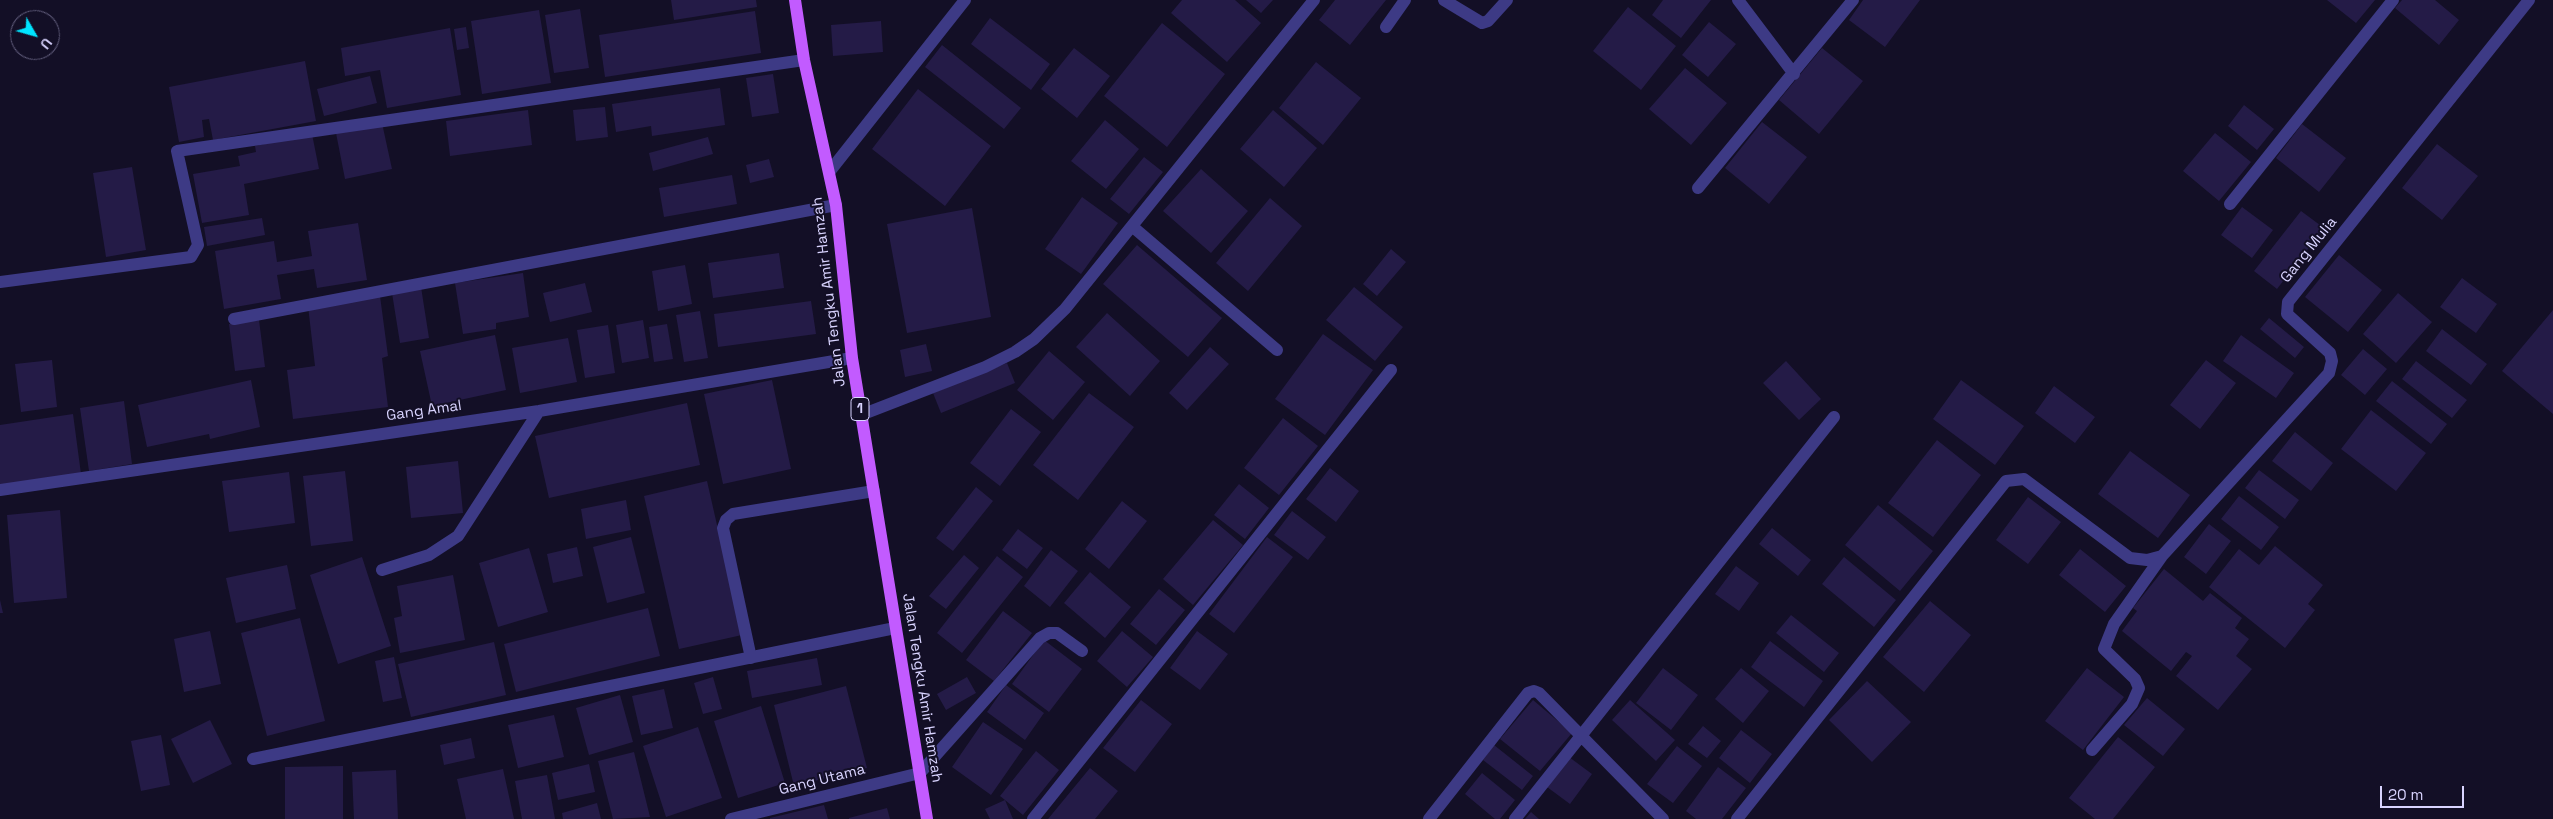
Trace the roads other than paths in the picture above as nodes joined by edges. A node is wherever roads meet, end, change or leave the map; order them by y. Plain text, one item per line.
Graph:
1 (795, 0) edge
2 (965, 0) edge
3 (1314, 0) edge
4 (1405, 0) edge
5 (1444, 0) edge
6 (1507, 0) edge
7 (1738, 0) edge
8 (1853, 0) edge
9 (2393, 0) edge
10 (2529, 0) edge
11 (1386, 28) dead end
12 (804, 60) junction
13 (1794, 74) junction
14 (830, 170) junction
15 (1698, 188) dead end
16 (836, 204) junction
17 (2230, 204) dead end
18 (1132, 227) junction
19 (0, 282) edge
20 (234, 319) dead end
21 (1277, 350) dead end
22 (852, 358) junction
23 (1391, 370) dead end
24 (539, 411) junction
25 (861, 415) junction
26 (1834, 417) dead end
27 (0, 490) edge
28 (874, 492) junction
29 (2162, 556) junction
30 (382, 570) dead end
31 (895, 628) junction
32 (1082, 651) dead end
33 (751, 658) junction
34 (1582, 737) junction
35 (2092, 750) dead end
36 (253, 759) dead end
37 (920, 773) junction
38 (730, 819) edge
39 (927, 819) edge
40 (1033, 819) edge
41 (1429, 819) edge
42 (1515, 819) edge
43 (1664, 819) edge
44 (1737, 819) edge

1 - 12 main road, Jalan Tengku Amir Hamzah / 1
2 - 14 street
3 - 18 street
4 - 11 street
5 - 6 street
7 - 13 street
8 - 13 street
9 - 17 street
10 - 29 street, Gang Mulia
12 - 14 main road, Jalan Tengku Amir Hamzah / 1
12 - 19 street
13 - 15 street
14 - 16 main road, Jalan Tengku Amir Hamzah / 1
16 - 20 street
16 - 22 main road, Jalan Tengku Amir Hamzah / 1
18 - 21 street
18 - 25 street
22 - 24 street, Gang Amal
22 - 25 main road, Jalan Tengku Amir Hamzah / 1
23 - 40 street
24 - 27 street, Gang Amal
24 - 30 street
25 - 28 main road, Jalan Tengku Amir Hamzah / 1
26 - 34 street
28 - 31 main road, Jalan Tengku Amir Hamzah / 1
28 - 33 street
29 - 35 street
29 - 44 street
31 - 33 street
31 - 37 main road, Jalan Tengku Amir Hamzah / 1
32 - 37 street
33 - 36 street
34 - 41 street
34 - 42 street
34 - 43 street
37 - 38 street, Gang Utama
37 - 39 main road, Jalan Tengku Amir Hamzah / 1

